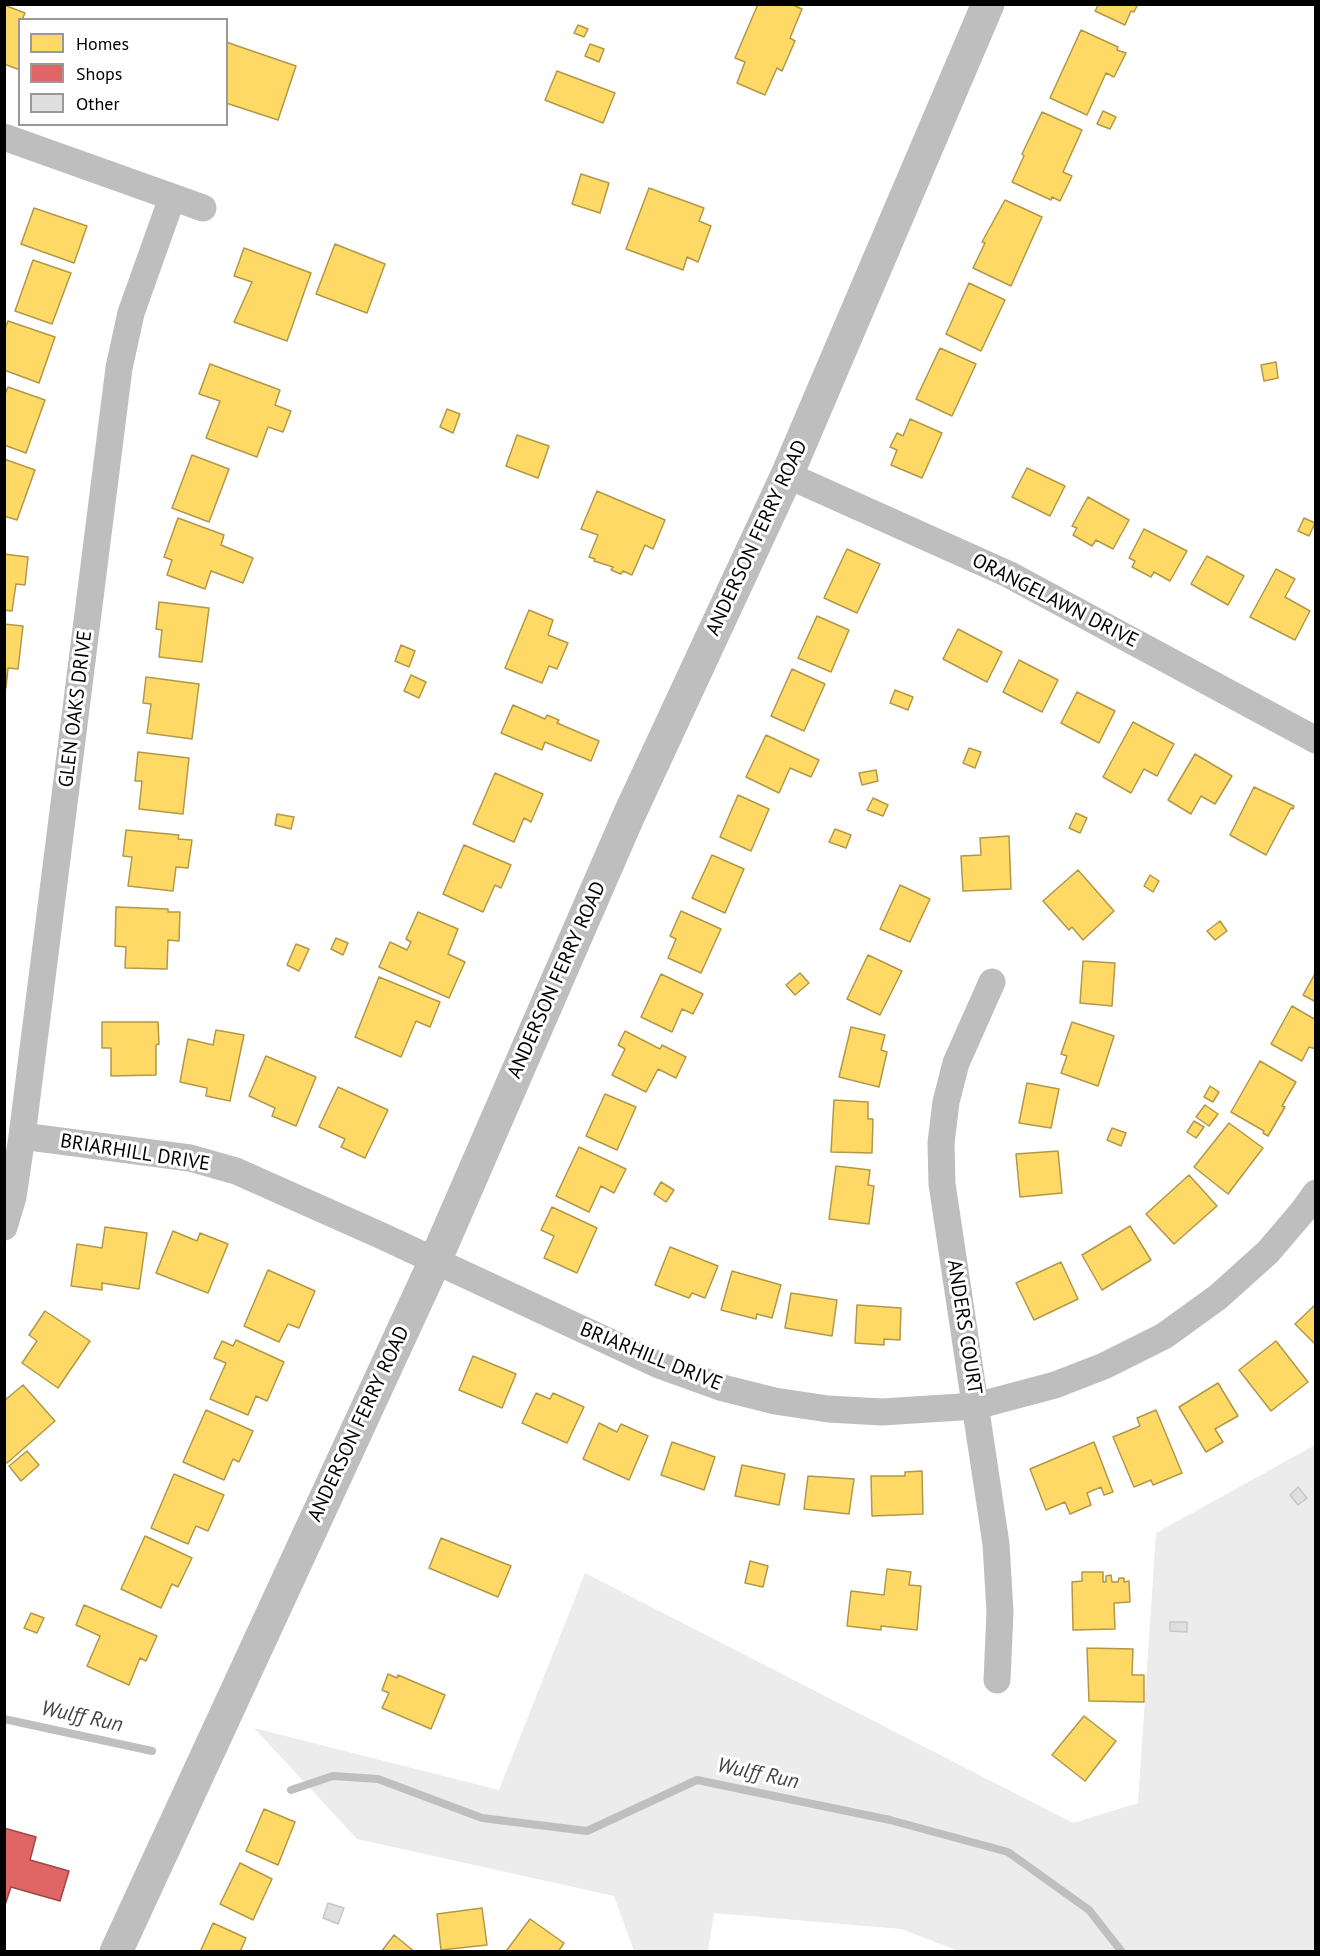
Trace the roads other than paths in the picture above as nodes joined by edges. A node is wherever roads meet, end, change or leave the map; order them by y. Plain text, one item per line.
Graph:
1 (988, 4) edge
2 (4, 137) edge
3 (172, 198) junction
4 (202, 208) dead end
5 (788, 475) junction
6 (1316, 740) edge
7 (992, 982) dead end
8 (22, 1136) junction
9 (1316, 1192) edge
10 (4, 1227) edge
11 (435, 1261) junction
12 (976, 1406) junction
13 (997, 1680) dead end
14 (116, 1952) edge

1 - 5 street, ANDERSON FERRY ROAD
2 - 3 street
3 - 4 street
3 - 8 street, GLEN OAKS DRIVE
5 - 6 street, ORANGELAWN DRIVE
5 - 11 street, ANDERSON FERRY ROAD
7 - 12 street, ANDERS COURT
8 - 10 street, GLEN OAKS DRIVE
8 - 11 street, BRIARHILL DRIVE
9 - 12 street, BRIARHILL DRIVE
11 - 12 street, BRIARHILL DRIVE
11 - 14 street, ANDERSON FERRY ROAD
12 - 13 street, ANDERS COURT

